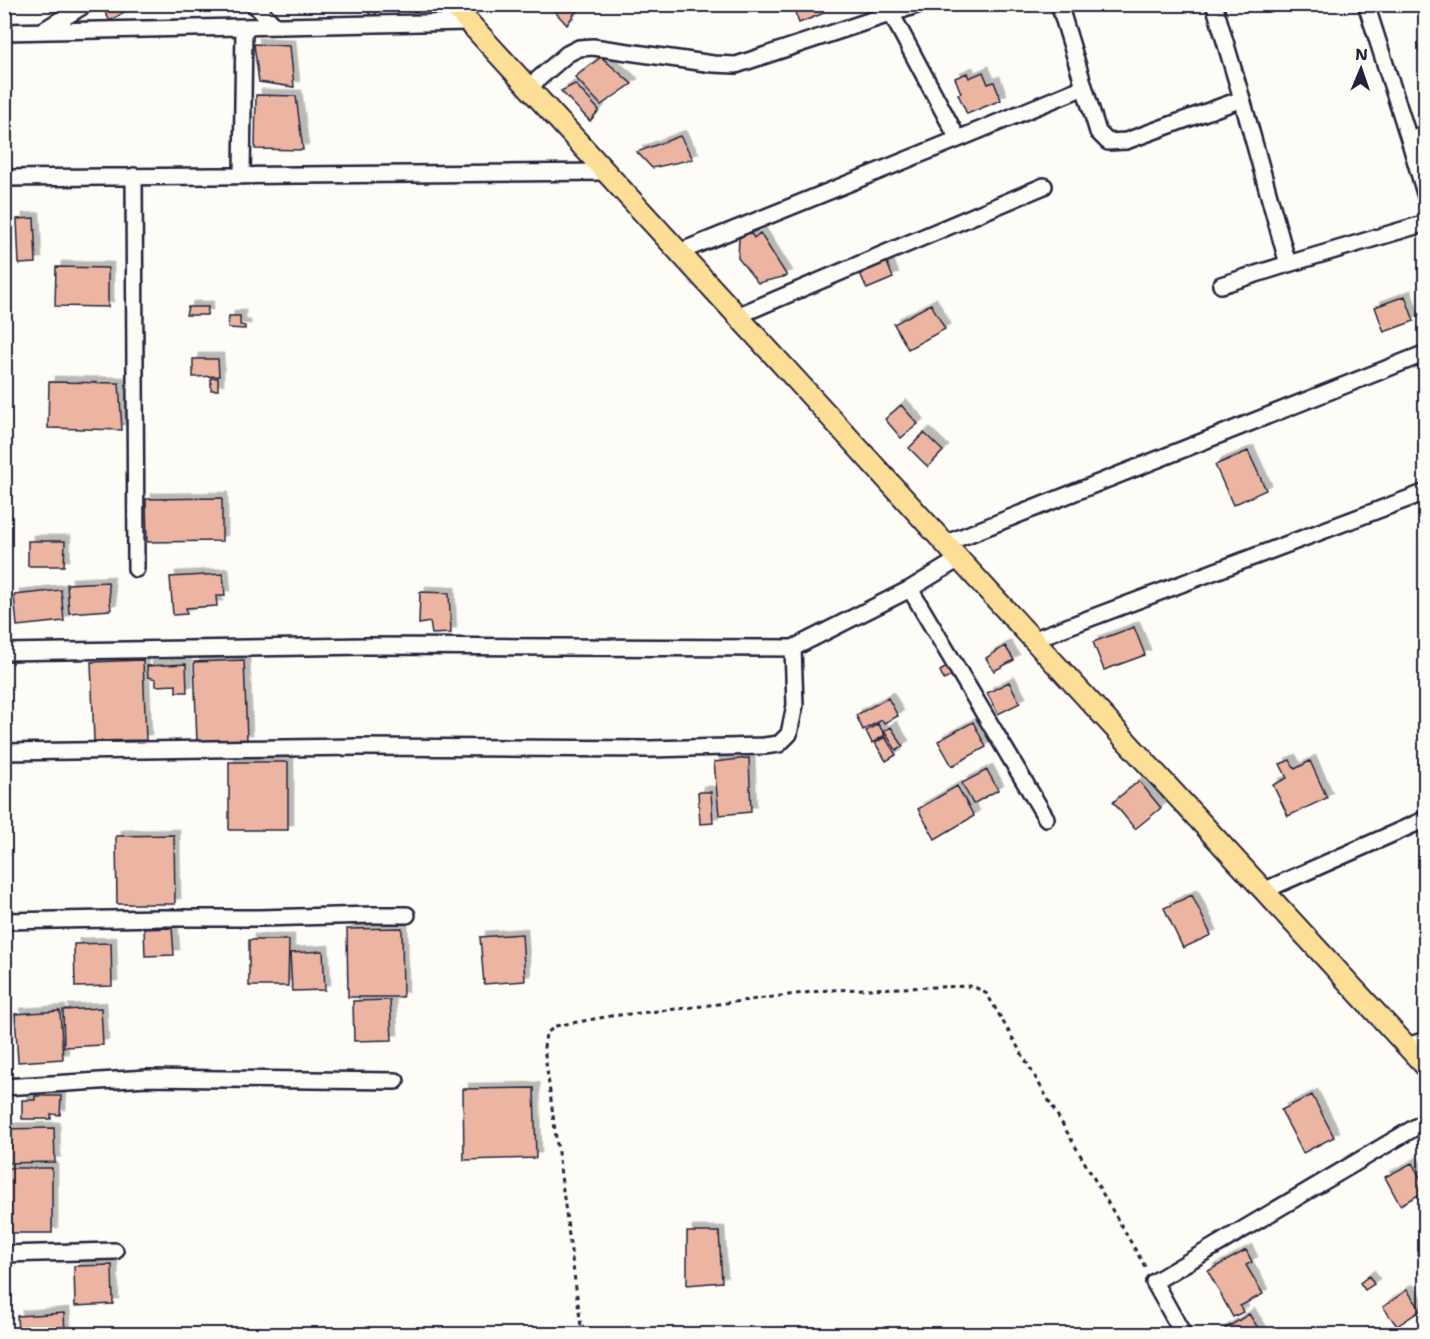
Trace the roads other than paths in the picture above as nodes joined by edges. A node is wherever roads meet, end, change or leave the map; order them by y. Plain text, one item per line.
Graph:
1 (86, 4) edge
2 (254, 4) edge
3 (452, 4) edge
4 (920, 4) edge
5 (1059, 4) edge
6 (1214, 4) edge
7 (1366, 4) edge
8 (892, 15) junction
9 (469, 22) junction
10 (275, 26) junction
11 (244, 27) junction
12 (42, 31) junction
13 (4, 32) edge
14 (1084, 87) junction
15 (528, 88) junction
16 (1242, 99) junction
17 (1425, 134) edge
18 (1409, 139) junction
19 (958, 140) junction
20 (606, 172) junction
21 (242, 176) junction
22 (134, 177) junction
23 (4, 178) edge
24 (1044, 186) dead end
25 (1425, 197) edge
26 (1425, 223) edge
27 (679, 252) junction
28 (1288, 264) junction
29 (1221, 285) dead end
30 (737, 316) junction
31 (1425, 356) edge
32 (1425, 492) edge
33 (944, 544) junction
34 (959, 559) junction
35 (136, 569) dead end
36 (910, 589) junction
37 (1032, 640) junction
38 (794, 648) junction
39 (4, 652) edge
40 (4, 752) edge
41 (1046, 818) dead end
42 (1425, 819) edge
43 (1263, 891) junction
44 (407, 915) dead end
45 (4, 921) edge
46 (1416, 1043) edge
47 (1425, 1067) edge
48 (396, 1082) dead end
49 (4, 1088) edge
50 (1425, 1120) edge
51 (115, 1251) dead end
52 (4, 1254) edge
53 (1183, 1335) edge

1 - 12 street
2 - 10 street
3 - 9 main road
4 - 8 street
5 - 14 street
6 - 16 street
7 - 18 street
8 - 15 street
8 - 19 street
9 - 10 street
9 - 15 main road
10 - 11 street
11 - 12 street
11 - 21 street
12 - 13 street
14 - 16 street
14 - 19 street
15 - 20 main road
16 - 28 street
17 - 18 street
18 - 25 street
19 - 27 street
20 - 21 street
20 - 27 main road
21 - 22 street
22 - 23 street
22 - 35 street
24 - 30 street
26 - 28 street
27 - 30 main road
28 - 29 street
30 - 33 main road
31 - 33 street
32 - 37 street
33 - 34 main road
34 - 36 street
34 - 37 main road
36 - 38 street
36 - 41 street
37 - 43 main road
38 - 39 street
38 - 40 street
42 - 43 street
43 - 46 main road
44 - 45 street
46 - 47 main road
48 - 49 street
50 - 53 street
51 - 52 street

